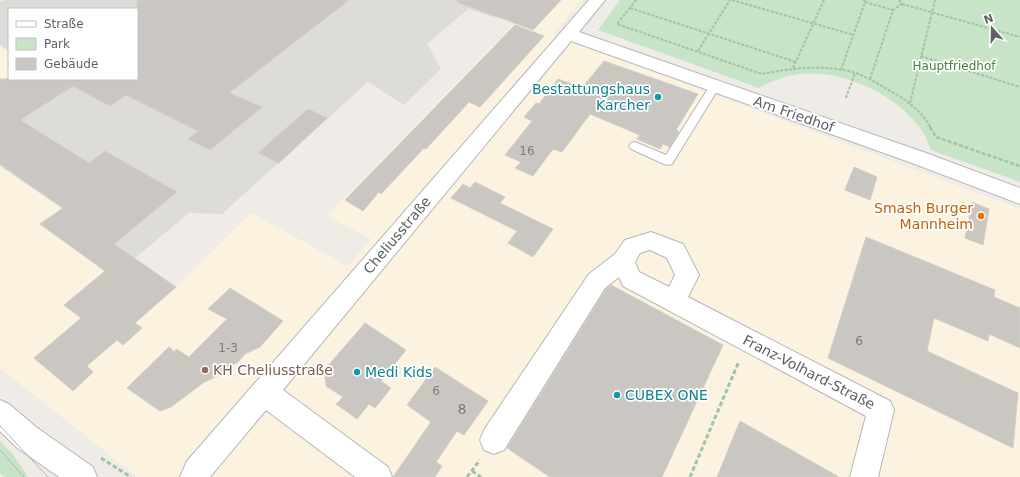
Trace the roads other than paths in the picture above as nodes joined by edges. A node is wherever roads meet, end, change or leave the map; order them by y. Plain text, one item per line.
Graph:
1 (597, 0) edge
2 (568, 34) junction
3 (715, 86) junction
4 (635, 146) dead end
5 (1020, 196) edge
6 (623, 261) junction
7 (674, 302) junction
8 (264, 392) junction
9 (0, 413) edge
10 (494, 440) dead end
11 (74, 474) edge
12 (191, 475) edge
13 (378, 477) edge
14 (864, 477) edge

1 - 2 street, Cheliusstraße
2 - 3 street, Am Friedhof
2 - 8 street, Cheliusstraße
3 - 4 lane
3 - 5 street, Am Friedhof
6 - 7 street, Franz-Volhard-Straße
6 - 7 street
6 - 10 street
7 - 14 street, Franz-Volhard-Straße
8 - 12 street, Cheliusstraße
8 - 13 street
9 - 11 street

